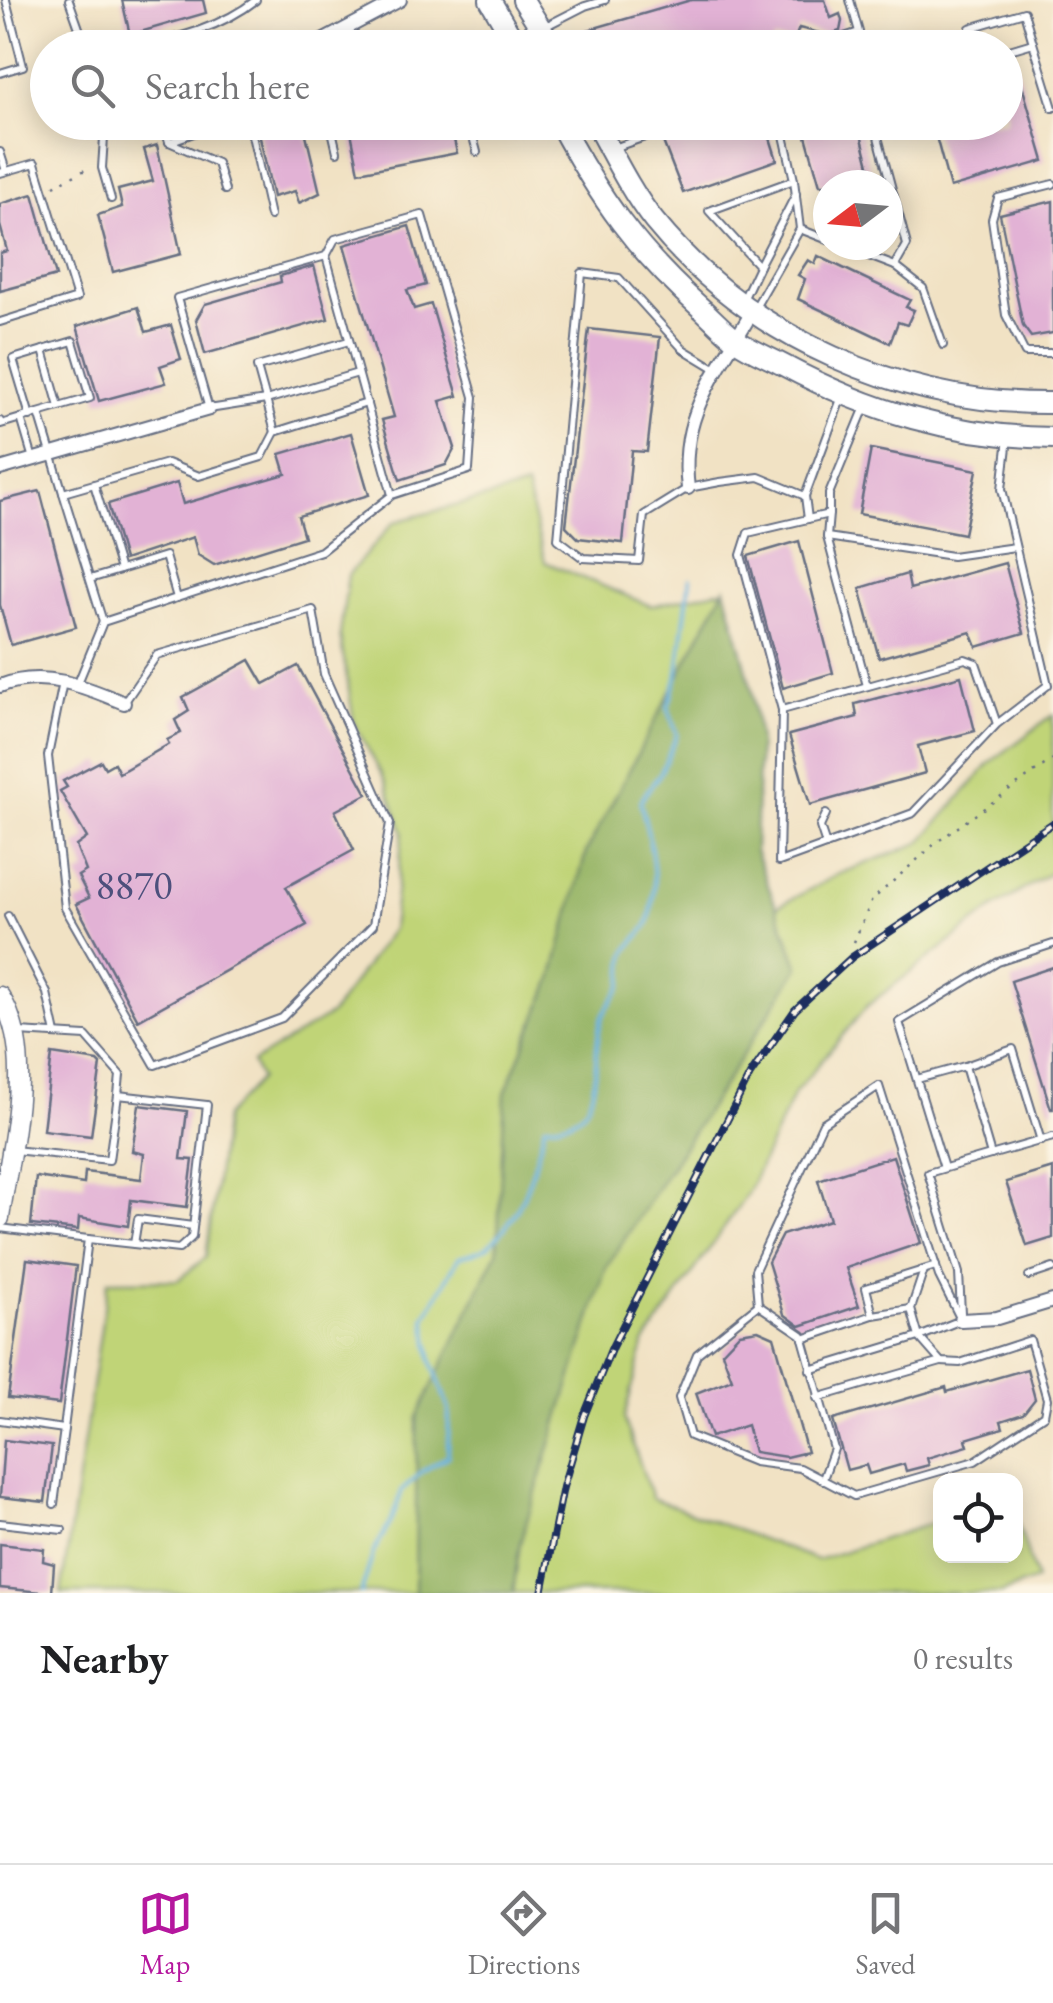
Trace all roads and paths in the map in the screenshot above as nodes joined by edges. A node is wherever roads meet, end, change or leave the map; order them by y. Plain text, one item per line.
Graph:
1 (6, 0) edge
2 (69, 0) edge
3 (256, 0) edge
4 (400, 0) edge
5 (490, 0) edge
6 (523, 0) edge
7 (605, 0) edge
8 (850, 0) edge
9 (583, 3) edge
10 (541, 28) joint
11 (970, 28) dead end
12 (80, 30) edge
13 (200, 30) edge
14 (343, 30) edge
15 (508, 30) edge
16 (858, 30) edge
17 (1033, 43) junction
18 (1023, 46) edge
19 (0, 73) edge
20 (1053, 108) edge
21 (104, 140) edge
22 (175, 140) edge
23 (252, 140) edge
24 (334, 140) edge
25 (474, 140) edge
26 (568, 140) edge
27 (605, 140) edge
28 (638, 140) edge
29 (785, 140) edge
30 (879, 140) edge
31 (170, 142) joint
32 (610, 150) junction
33 (0, 152) edge
34 (337, 152) dead end
35 (477, 152) dead end
36 (103, 161) junction
37 (3, 172) edge
38 (794, 180) junction
39 (1053, 184) edge
40 (43, 190) junction
41 (224, 190) dead end
42 (796, 194) junction
43 (111, 200) dead end
44 (270, 216) dead end
45 (800, 229) junction
46 (813, 234) edge
47 (326, 256) junction
48 (879, 260) edge
49 (759, 266) junction
50 (895, 266) junction
51 (747, 308) junction
52 (0, 322) edge
53 (736, 340) junction
54 (349, 341) junction
55 (943, 345) dead end
56 (43, 350) junction
57 (1053, 353) edge
58 (716, 370) junction
59 (358, 373) junction
60 (843, 394) junction
61 (266, 400) junction
62 (367, 403) junction
63 (866, 403) junction
64 (1053, 403) edge
65 (59, 407) junction
66 (209, 408) junction
67 (39, 413) junction
68 (30, 416) junction
69 (21, 418) junction
70 (0, 422) edge
71 (275, 432) junction
72 (1008, 436) junction
73 (1053, 438) edge
74 (52, 455) junction
75 (33, 460) junction
76 (0, 469) edge
77 (94, 484) junction
78 (688, 488) junction
79 (63, 493) junction
80 (392, 496) junction
81 (806, 496) junction
82 (829, 514) junction
83 (808, 519) junction
84 (828, 537) junction
85 (1015, 547) junction
86 (120, 570) junction
87 (90, 579) junction
88 (177, 598) junction
89 (104, 622) junction
90 (63, 680) junction
91 (78, 683) junction
92 (0, 686) edge
93 (867, 686) junction
94 (124, 703) joint
95 (782, 710) junction
96 (997, 724) junction
97 (1053, 759) edge
98 (826, 814) dead end
99 (826, 845) junction
100 (8, 916) dead end
101 (854, 942) dead end
102 (1053, 944) edge
103 (0, 996) edge
104 (56, 1034) junction
105 (11, 1042) edge
106 (966, 1066) junction
107 (917, 1079) junction
108 (118, 1094) junction
109 (1053, 1137) edge
110 (1040, 1141) junction
111 (7, 1145) edge
112 (990, 1155) junction
113 (944, 1168) junction
114 (0, 1218) edge
115 (193, 1226) junction
116 (0, 1228) edge
117 (88, 1239) junction
118 (134, 1244) junction
119 (936, 1266) junction
120 (1053, 1268) edge
121 (924, 1270) junction
122 (1029, 1276) dead end
123 (1053, 1301) edge
124 (758, 1305) junction
125 (910, 1309) junction
126 (873, 1316) junction
127 (962, 1320) junction
128 (919, 1337) junction
129 (803, 1339) junction
130 (941, 1362) junction
131 (810, 1370) junction
132 (818, 1398) junction
133 (0, 1420) edge
134 (64, 1429) junction
135 (823, 1479) junction
136 (54, 1504) dead end
137 (0, 1523) edge
138 (62, 1530) dead end

1 - 19 lane
2 - 12 lane
3 - 13 lane
4 - 14 street
5 - 15 main road
6 - 10 main road
7 - 9 lane
8 - 16 lane
9 - 10 lane
11 - 17 lane
17 - 18 lane
17 - 20 lane
21 - 36 lane
22 - 31 lane
23 - 44 lane
24 - 34 lane
25 - 35 lane
26 - 53 main road
27 - 32 main road
28 - 32 lane
29 - 38 lane
30 - 50 lane
31 - 41 lane
32 - 51 main road
33 - 37 lane
36 - 40 path
36 - 43 lane
37 - 40 lane
38 - 42 lane
38 - 49 lane
39 - 57 lane
40 - 52 lane
42 - 45 lane
42 - 49 lane
45 - 46 lane
45 - 51 lane
47 - 54 lane
47 - 66 lane
47 - 80 lane
48 - 50 lane
49 - 51 lane
50 - 55 lane
51 - 53 street
51 - 64 main road
53 - 58 street
53 - 60 main road
54 - 59 lane
54 - 61 lane
56 - 65 lane
56 - 65 lane
56 - 68 lane
58 - 78 street
58 - 78 lane
59 - 61 lane
59 - 62 lane
60 - 63 main road
60 - 81 lane
61 - 66 lane
61 - 71 lane
62 - 71 lane
62 - 80 lane
63 - 72 main road
63 - 82 lane
65 - 67 lane
66 - 74 street
67 - 68 lane
67 - 74 lane
68 - 69 lane
69 - 70 lane
69 - 75 lane
71 - 77 lane
72 - 73 main road
72 - 85 lane
74 - 75 street
74 - 79 lane
75 - 76 street
77 - 79 lane
77 - 86 lane
78 - 81 lane
79 - 87 lane
80 - 88 lane
81 - 83 lane
82 - 83 lane
82 - 84 lane
83 - 95 lane
84 - 85 lane
84 - 93 lane
85 - 96 lane
86 - 87 lane
86 - 88 lane
87 - 89 lane
88 - 89 lane
89 - 91 lane
90 - 91 street
90 - 92 street
90 - 94 lane
91 - 94 street
93 - 95 lane
93 - 96 lane
95 - 99 lane
96 - 99 lane
97 - 101 path
98 - 99 lane
100 - 104 lane
102 - 107 lane
103 - 105 street
104 - 105 lane
104 - 108 lane
105 - 111 street
106 - 107 lane
106 - 110 lane
106 - 112 lane
107 - 113 lane
108 - 111 lane
108 - 115 lane
109 - 110 lane
110 - 112 lane
111 - 114 street
112 - 113 lane
113 - 127 lane
115 - 118 lane
115 - 118 lane
116 - 117 lane
117 - 118 lane
117 - 134 lane
119 - 121 lane
119 - 124 lane
119 - 127 lane
120 - 122 lane
121 - 125 lane
121 - 126 lane
123 - 127 street
124 - 129 lane
124 - 135 lane
125 - 126 lane
125 - 128 lane
126 - 129 lane
127 - 128 lane
128 - 130 lane
128 - 131 lane
129 - 131 lane
130 - 132 lane
130 - 135 lane
131 - 132 lane
132 - 135 lane
133 - 134 lane
134 - 136 lane
137 - 138 lane

